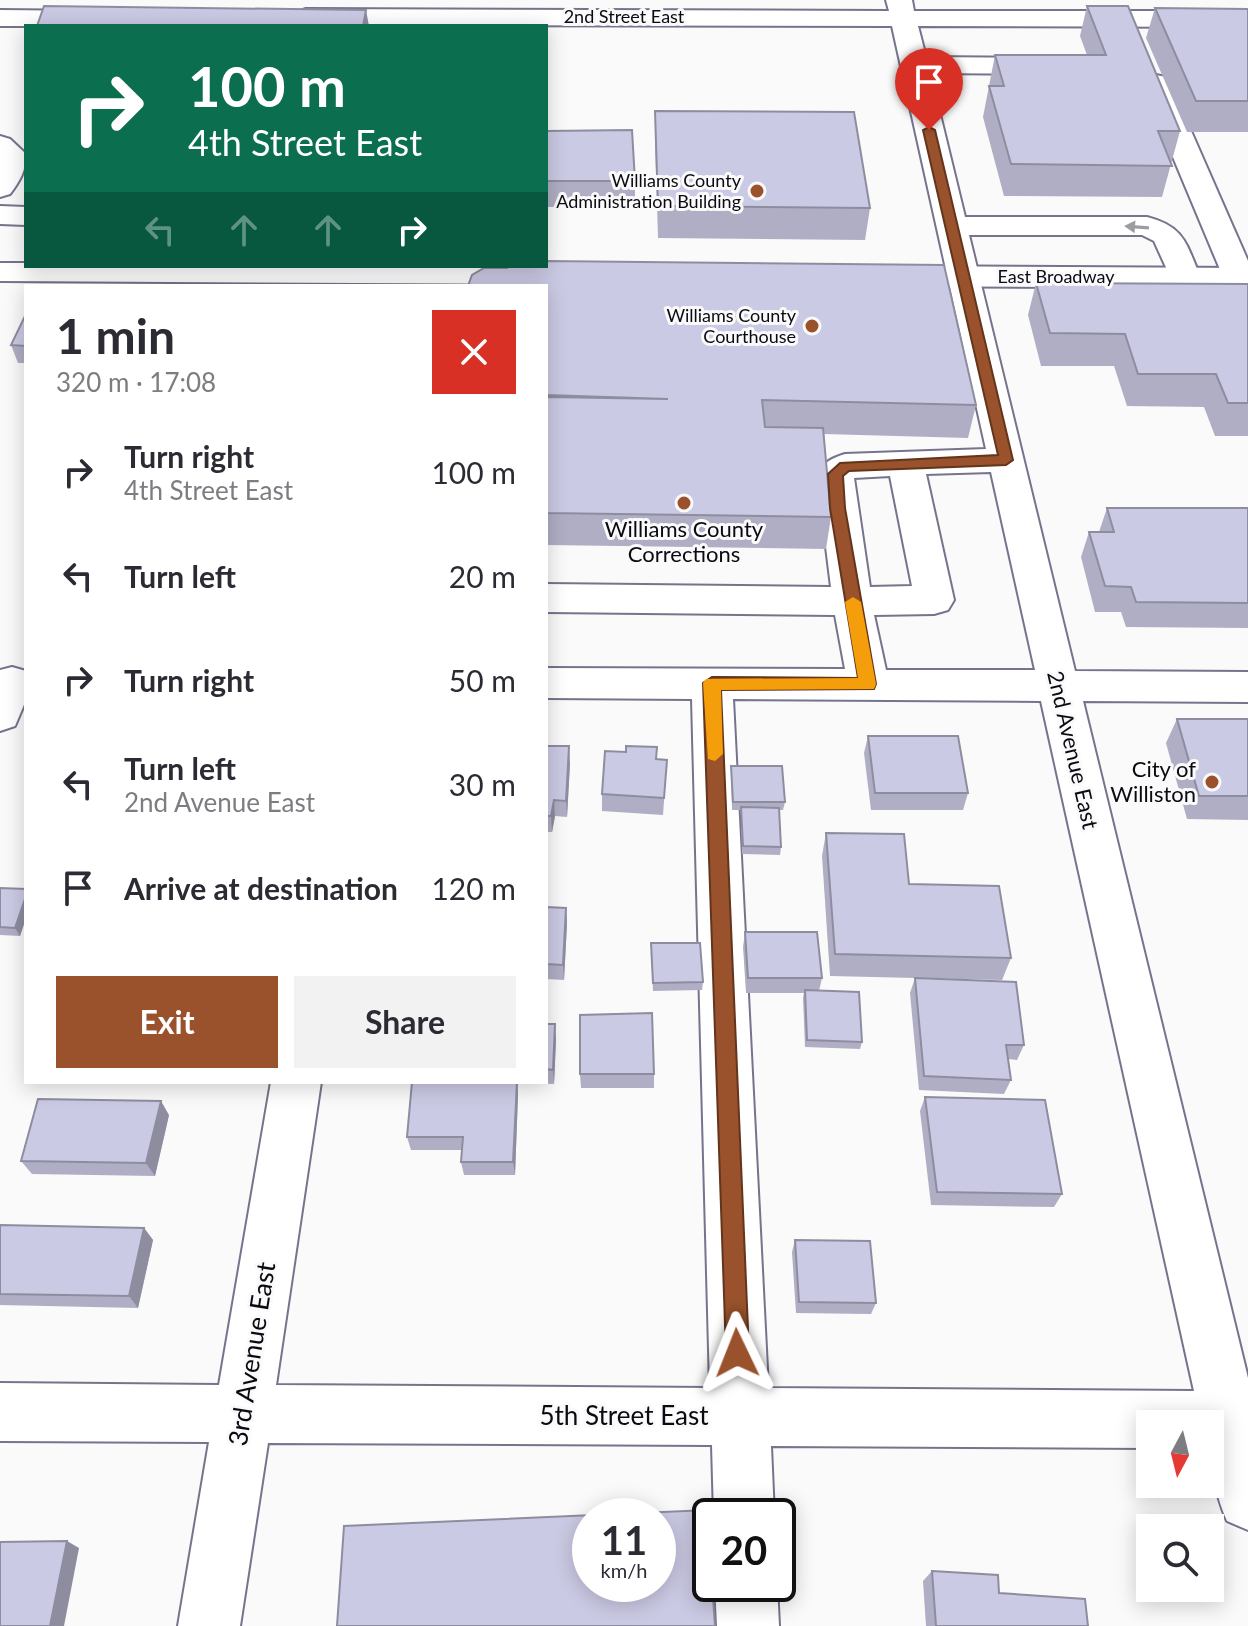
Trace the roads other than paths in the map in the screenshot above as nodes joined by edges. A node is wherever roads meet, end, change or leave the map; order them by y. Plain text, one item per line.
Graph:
1 (901, 9) edge
2 (1124, 9) edge
3 (470, 14) edge
4 (281, 17) edge
5 (0, 18) edge
6 (126, 19) edge
7 (1248, 19) edge
8 (393, 21) edge
9 (914, 65) junction
10 (1071, 67) edge
11 (0, 145) edge
12 (0, 188) edge
13 (0, 215) edge
14 (24, 216) edge
15 (951, 226) junction
16 (70, 269) edge
17 (427, 270) edge
18 (0, 272) edge
19 (569, 275) edge
20 (853, 276) edge
21 (963, 277) junction
22 (1185, 278) junction
23 (218, 280) edge
24 (1245, 285) edge
25 (1006, 460) junction
26 (906, 463) junction
27 (548, 598) edge
28 (852, 601) junction
29 (548, 683) edge
30 (712, 683) junction
31 (868, 684) junction
32 (1058, 685) junction
33 (1248, 687) edge
34 (296, 1084) edge
35 (0, 1412) edge
36 (243, 1414) junction
37 (740, 1416) junction
38 (1239, 1420) edge
39 (743, 1498) edge
40 (1248, 1500) edge
41 (747, 1602) edge
42 (209, 1626) edge
43 (748, 1626) edge

1 - 2 street, 2nd Street East
1 - 3 street, 2nd Street East
1 - 9 street, 2nd Avenue East
2 - 7 street, 2nd Street East
2 - 24 street
3 - 8 street, 2nd Street East
4 - 8 street, 2nd Street East
5 - 6 street
9 - 10 street
9 - 15 street, 2nd Avenue East
11 - 12 street
13 - 14 street
15 - 21 street, 2nd Avenue East
22 -> 15 street
16 - 18 street
16 - 23 street
17 - 19 street
17 - 23 street
20 - 21 street, East Broadway
21 - 22 street, East Broadway
21 - 25 street, 2nd Avenue East
22 - 24 street, East Broadway
25 - 26 street
25 - 32 street, 2nd Avenue East
26 - 28 street
26 - 28 street
27 - 28 street
28 - 31 street
29 - 30 street
30 - 31 street
30 - 37 street
31 - 32 street
32 - 33 street
32 - 38 street, 2nd Avenue East
34 - 36 street, 3rd Avenue East
35 - 36 street, 5th Street East
36 - 37 street, 5th Street East
36 - 42 street, 3rd Avenue East
37 - 38 street, 5th Street East
37 - 39 street
38 - 40 street, 2nd Avenue East
41 - 43 street

